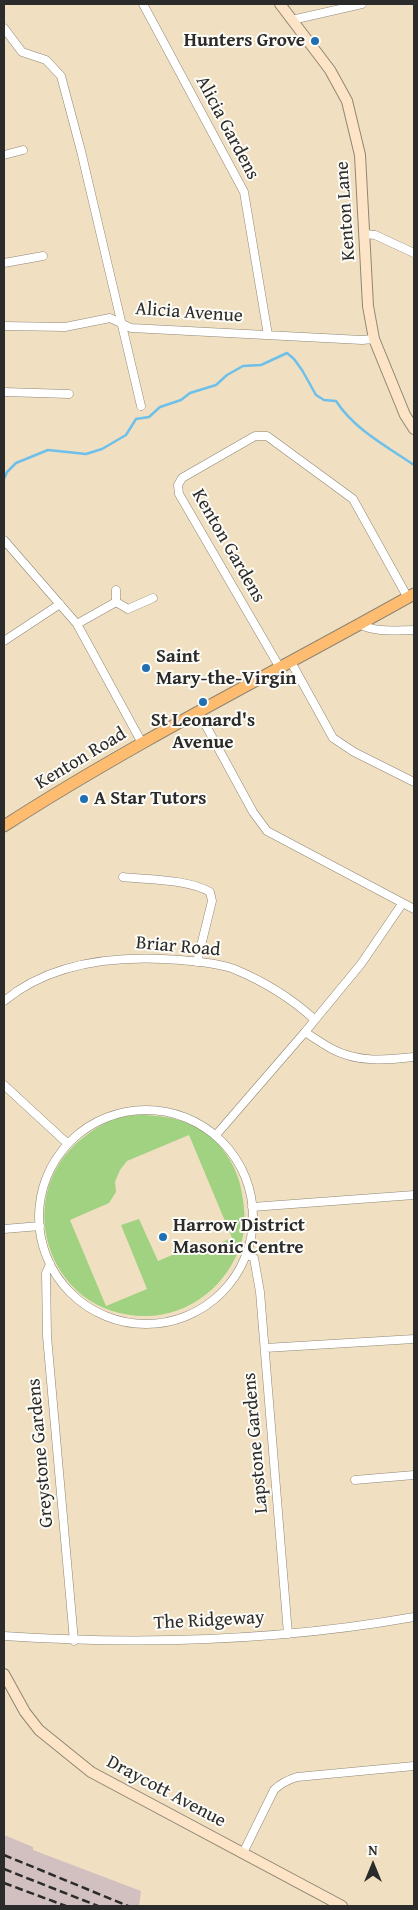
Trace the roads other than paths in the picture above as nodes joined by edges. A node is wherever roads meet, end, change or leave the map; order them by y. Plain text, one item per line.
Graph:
1 (143, 4) edge
2 (280, 4) edge
3 (362, 4) edge
4 (292, 20) junction
5 (4, 28) edge
6 (23, 150) dead end
7 (4, 154) edge
8 (365, 234) junction
9 (414, 253) edge
10 (43, 256) dead end
11 (4, 263) edge
12 (122, 324) junction
13 (4, 326) edge
14 (268, 335) junction
15 (374, 339) junction
16 (4, 392) edge
17 (69, 394) dead end
18 (141, 406) dead end
19 (414, 429) edge
20 (4, 540) edge
21 (116, 590) dead end
22 (411, 596) edge
23 (154, 598) dead end
24 (116, 602) junction
25 (60, 604) junction
26 (77, 624) junction
27 (360, 624) junction
28 (414, 630) edge
29 (4, 640) edge
30 (291, 662) junction
31 (280, 668) junction
32 (195, 714) junction
33 (142, 743) junction
34 (414, 782) edge
35 (4, 826) edge
36 (123, 877) dead end
37 (402, 904) junction
38 (414, 909) edge
39 (197, 962) junction
40 (4, 1001) edge
41 (314, 1019) junction
42 (305, 1032) junction
43 (414, 1057) edge
44 (4, 1085) edge
45 (216, 1135) junction
46 (68, 1144) junction
47 (414, 1195) edge
48 (252, 1207) junction
49 (40, 1226) junction
50 (4, 1229) edge
51 (246, 1254) junction
52 (50, 1264) junction
53 (414, 1339) edge
54 (264, 1348) junction
55 (414, 1475) edge
56 (355, 1480) dead end
57 (414, 1617) edge
58 (288, 1634) junction
59 (4, 1636) edge
60 (74, 1641) junction
61 (4, 1674) edge
62 (414, 1766) edge
63 (243, 1853) junction
64 (342, 1906) edge

1 - 14 street, Alicia Gardens
2 - 4 street, Kenton Lane
3 - 4 street
4 - 8 street, Kenton Lane
5 - 12 street
6 - 7 street
8 - 9 street
8 - 15 street, Kenton Lane
10 - 11 street
12 - 13 street, Alicia Avenue
12 - 14 street, Alicia Avenue
12 - 18 street
14 - 15 street, Alicia Avenue
15 - 19 street, Kenton Lane
16 - 17 street
20 - 25 street
21 - 24 street
22 - 27 main road, Kenton Road
22 - 31 street, Kenton Gardens
23 - 24 street
24 - 26 street
25 - 26 street
25 - 29 street
26 - 33 street
27 - 28 street
27 - 30 main road, Kenton Road
30 - 31 main road, Kenton Road
30 - 34 street
31 - 32 main road, Kenton Road
32 - 33 main road, Kenton Road
32 - 37 street
33 - 35 main road, Kenton Road
36 - 39 street
37 - 38 street
37 - 41 street
39 - 40 street, Briar Road
39 - 41 street, Briar Road
41 - 42 street
42 - 43 street
42 - 45 street
44 - 46 street
45 - 46 street
45 - 48 street
46 - 49 street
47 - 48 street
48 - 51 street
49 - 50 street
49 - 52 street
51 - 52 street
51 - 54 street, Lapstone Gardens
52 - 60 street, Greystone Gardens
53 - 54 street
54 - 58 street, Lapstone Gardens
55 - 56 street
57 - 58 street, The Ridgeway
58 - 60 street, The Ridgeway
59 - 60 street, The Ridgeway
61 - 63 street, Draycott Avenue
62 - 63 street
63 - 64 street, Draycott Avenue

